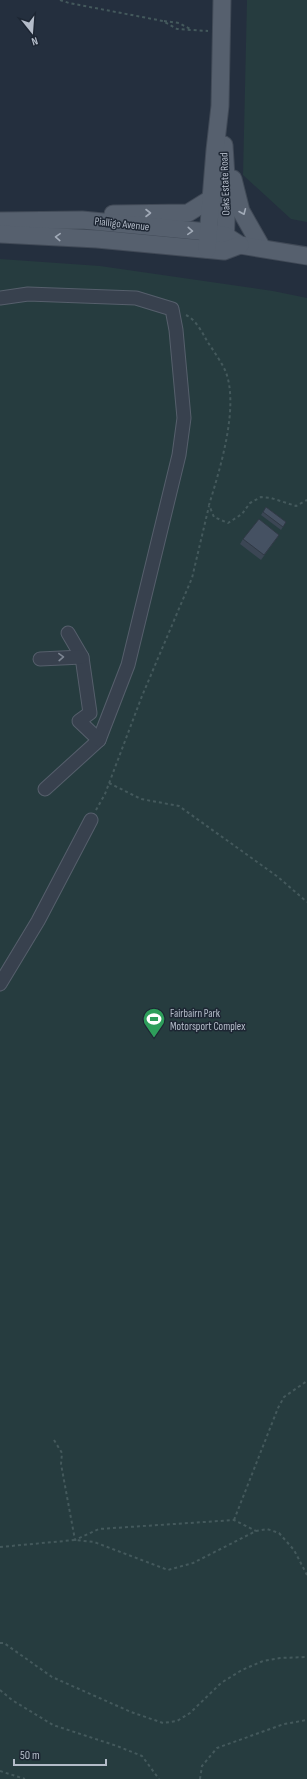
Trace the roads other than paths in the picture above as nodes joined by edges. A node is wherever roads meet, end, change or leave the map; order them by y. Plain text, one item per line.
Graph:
1 (222, 0) edge
2 (218, 118) junction
3 (222, 134) junction
4 (212, 198) junction
5 (82, 220) junction
6 (0, 221) edge
7 (0, 234) edge
8 (208, 241) junction
9 (230, 244) junction
10 (262, 248) junction
11 (307, 256) edge
12 (0, 298) edge
13 (68, 633) dead end
14 (82, 657) junction
15 (40, 659) dead end
16 (100, 740) junction
17 (45, 789) dead end
18 (91, 820) road end
19 (0, 984) edge

1 - 2 main road, Oaks Estate Road
2 - 3 main road, Oaks Estate Road
2 - 4 main road, Oaks Estate Road
3 - 9 main road, Oaks Estate Road
3 -> 10 main road
5 -> 4 main road
4 - 8 main road, Oaks Estate Road
5 - 6 main road, Pialligo Avenue
5 -> 8 main road, Pialligo Avenue
8 -> 7 main road, Pialligo Avenue
8 - 9 main road, Pialligo Avenue
9 - 10 main road, Pialligo Avenue
10 - 11 main road, Pialligo Avenue
12 - 16 lane
13 - 14 lane
15 -> 14 lane
14 - 16 lane
16 - 17 lane
18 - 19 lane

